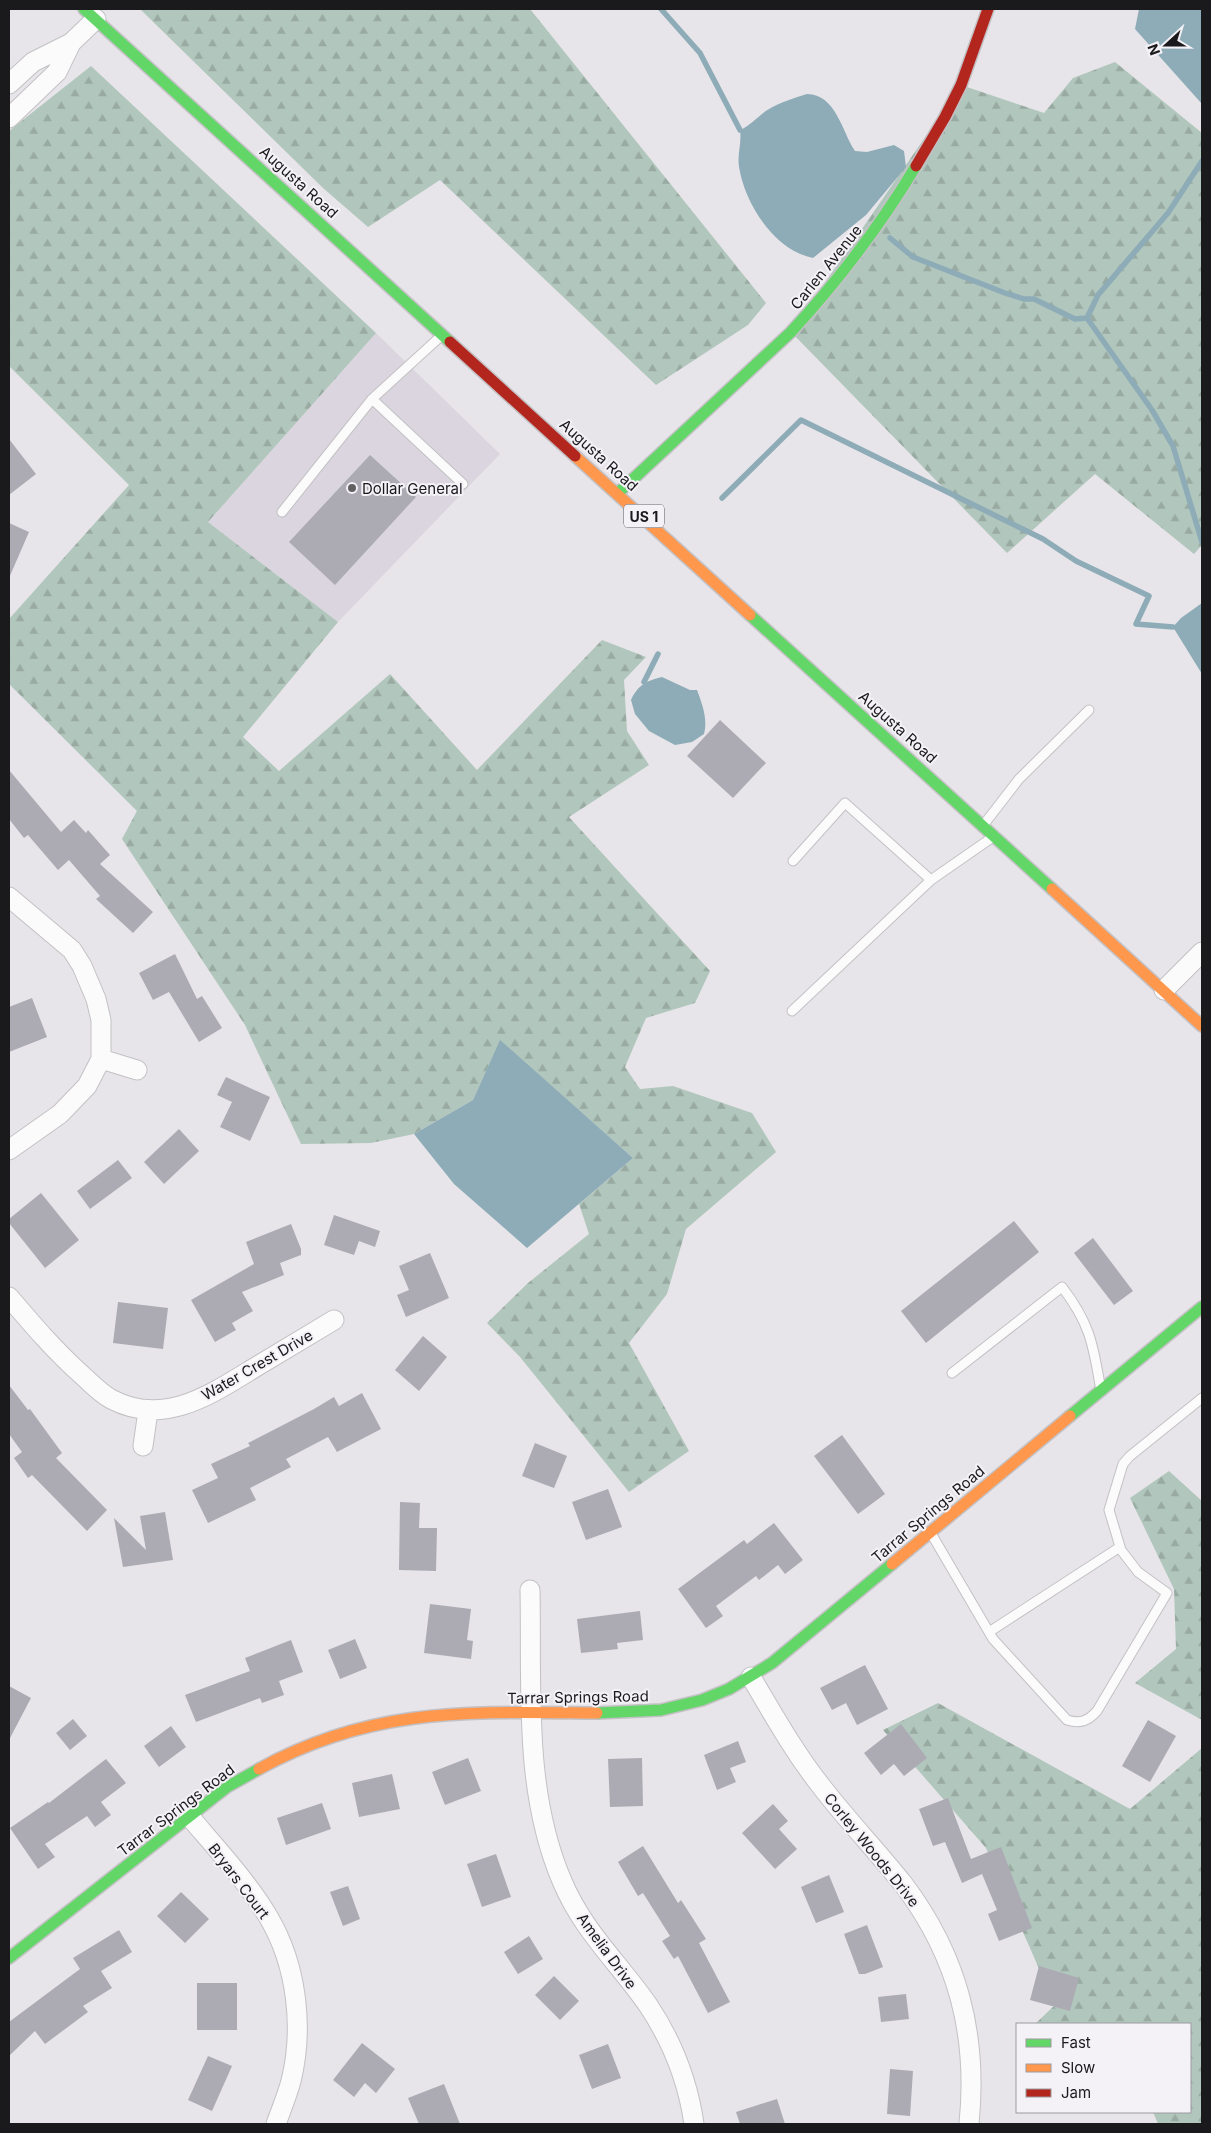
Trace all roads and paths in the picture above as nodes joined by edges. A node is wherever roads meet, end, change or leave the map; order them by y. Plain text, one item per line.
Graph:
1 (988, 9) edge
2 (90, 14) edge
3 (71, 43) junction
4 (9, 84) edge
5 (9, 118) edge
6 (443, 334) junction
7 (372, 399) junction
8 (462, 484) dead end
9 (618, 493) junction
10 (282, 512) dead end
11 (1089, 710) dead end
12 (983, 825) junction
13 (994, 836) junction
14 (793, 861) dead end
15 (931, 880) junction
16 (9, 897) edge
17 (1202, 952) edge
18 (1164, 990) junction
19 (792, 1011) dead end
20 (1202, 1026) edge
21 (101, 1059) junction
22 (137, 1070) dead end
23 (9, 1150) edge
24 (9, 1297) edge
25 (1202, 1308) edge
26 (334, 1320) dead end
27 (952, 1372) dead end
28 (1101, 1391) junction
29 (1202, 1398) edge
30 (148, 1410) junction
31 (143, 1446) dead end
32 (930, 1532) junction
33 (1120, 1547) junction
34 (530, 1590) dead end
35 (989, 1632) junction
36 (751, 1677) junction
37 (532, 1712) junction
38 (189, 1816) junction
39 (9, 1958) edge
40 (276, 2124) edge
41 (694, 2124) edge
42 (970, 2124) edge

1 - 9 street, Carlen Avenue
2 - 3 street
2 - 6 street, Augusta Road / US 1
3 - 4 street
3 - 5 street
6 - 7 lane
6 - 9 street, Augusta Road / US 1
7 - 8 lane
7 - 10 lane
9 - 12 street, Augusta Road / US 1
11 - 12 lane
12 - 13 street, Augusta Road / US 1
13 - 15 lane
13 - 18 street, Augusta Road / US 1
14 - 15 lane
15 - 19 lane
16 - 21 street
17 - 18 street
18 - 20 street, Augusta Road / US 1
21 - 22 street
21 - 23 street
24 - 30 street, Water Crest Drive
25 - 28 street, Tarrar Springs Road
26 - 30 street, Water Crest Drive
27 - 28 lane
28 - 32 street, Tarrar Springs Road
29 - 33 lane
30 - 31 street
32 - 35 lane
32 - 36 street, Tarrar Springs Road
33 - 35 lane
33 - 35 lane
34 - 37 street, Amelia Drive
36 - 37 street, Tarrar Springs Road
36 - 42 street, Corley Woods Drive
37 - 38 street, Tarrar Springs Road
37 - 41 street, Amelia Drive
38 - 39 street, Tarrar Springs Road
38 - 40 street, Bryars Court

